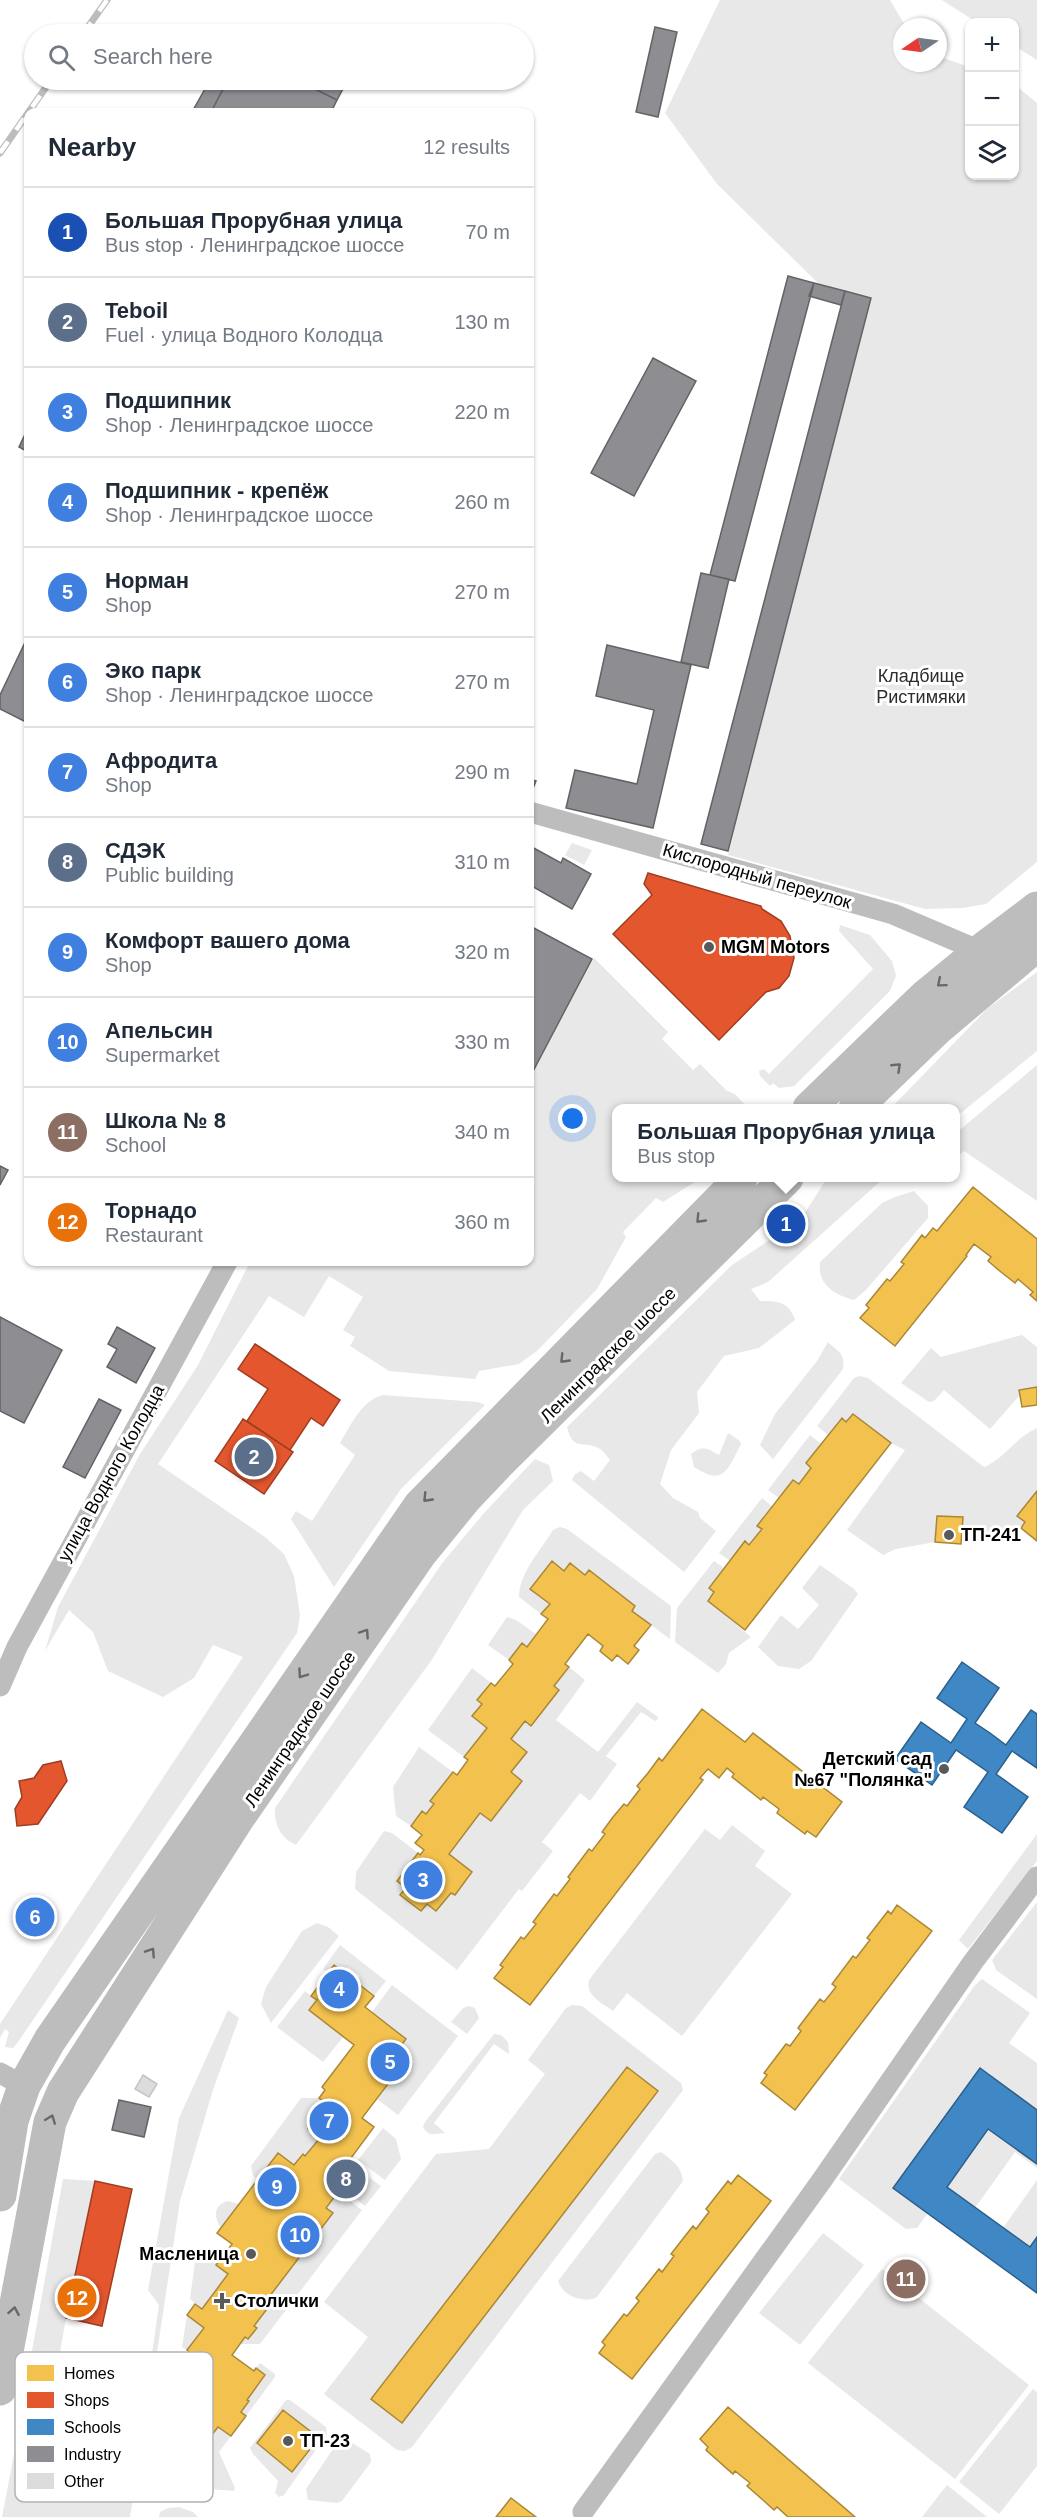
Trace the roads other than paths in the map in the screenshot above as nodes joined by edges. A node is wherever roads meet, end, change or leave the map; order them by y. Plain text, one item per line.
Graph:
1 (534, 813) edge
2 (1037, 908) edge
3 (1037, 945) edge
4 (980, 951) junction
5 (813, 1104) edge
6 (859, 1104) edge
7 (737, 1182) edge
8 (783, 1182) edge
9 (225, 1266) edge
10 (0, 1686) edge
11 (1037, 1877) edge
12 (12, 2079) edge
13 (0, 2195) edge
14 (0, 2389) edge
15 (583, 2512) dead end

1 - 4 street, Кислородный переулок
2 - 4 main road
6 -> 3 main road
4 -> 5 main road
7 -> 12 main road, Ленинградское шоссе
14 -> 8 main road, Ленинградское шоссе
9 - 10 street, улица Водного Колодца
11 - 15 street
12 - 13 main road, Ленинградское шоссе

